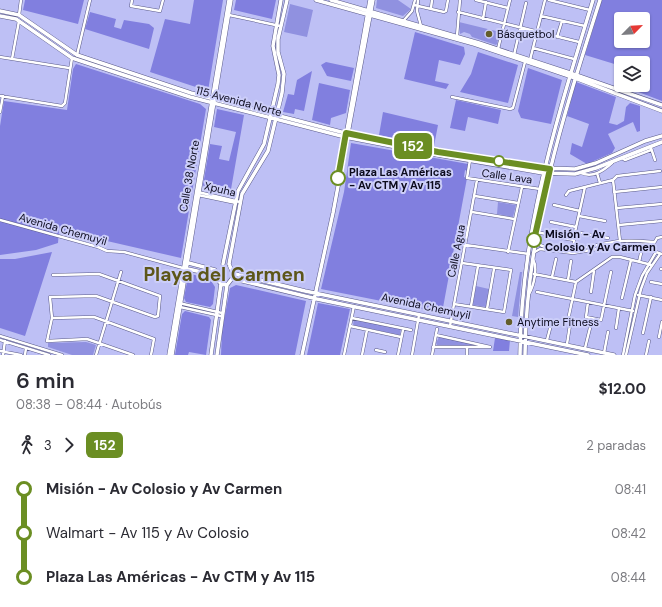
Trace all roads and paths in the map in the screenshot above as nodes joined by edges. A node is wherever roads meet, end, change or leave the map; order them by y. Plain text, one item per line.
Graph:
1 (21, 0) edge
2 (90, 0) edge
3 (132, 0) edge
4 (163, 0) edge
5 (230, 0) edge
6 (281, 0) edge
7 (287, 0) edge
8 (316, 0) edge
9 (330, 0) edge
10 (372, 0) edge
11 (416, 0) edge
12 (432, 0) edge
13 (448, 0) edge
14 (460, 0) edge
15 (476, 0) edge
16 (510, 0) edge
17 (545, 0) edge
18 (549, 0) edge
19 (593, 0) edge
20 (600, 0) edge
21 (486, 2) junction
22 (526, 3) dead end
23 (416, 5) junction
24 (431, 8) junction
25 (508, 8) junction
26 (590, 10) junction
27 (0, 11) edge
28 (369, 12) junction
29 (458, 12) junction
30 (228, 14) junction
31 (19, 15) junction
32 (0, 16) edge
33 (541, 16) junction
34 (483, 19) junction
35 (404, 20) junction
36 (19, 21) junction
37 (562, 21) junction
38 (504, 24) junction
39 (275, 25) junction
40 (280, 26) junction
41 (421, 26) junction
42 (585, 26) junction
43 (521, 28) junction
44 (537, 32) junction
45 (457, 36) junction
46 (558, 37) junction
47 (579, 42) junction
48 (533, 48) junction
49 (498, 49) junction
50 (76, 55) junction
51 (514, 55) junction
52 (0, 57) edge
53 (12, 58) junction
54 (72, 58) junction
55 (574, 59) junction
56 (530, 60) junction
57 (525, 62) junction
58 (69, 68) junction
59 (125, 74) junction
60 (569, 75) junction
61 (575, 76) junction
62 (2, 96) edge
63 (452, 97) dead end
64 (212, 102) junction
65 (662, 105) edge
66 (662, 111) edge
67 (0, 112) edge
68 (271, 114) junction
69 (276, 118) junction
70 (270, 119) junction
71 (347, 135) junction
72 (662, 136) edge
73 (662, 141) edge
74 (635, 146) junction
75 (651, 148) junction
76 (637, 151) junction
77 (621, 158) junction
78 (470, 160) junction
79 (655, 160) dead end
80 (614, 161) junction
81 (544, 170) junction
82 (549, 171) junction
83 (660, 171) dead end
84 (581, 173) junction
85 (597, 173) junction
86 (477, 180) junction
87 (613, 180) junction
88 (600, 184) junction
89 (522, 187) junction
90 (585, 187) junction
91 (662, 188) edge
92 (540, 189) junction
93 (614, 192) junction
94 (197, 194) junction
95 (566, 195) dead end
96 (475, 196) junction
97 (235, 202) junction
98 (240, 203) junction
99 (518, 204) junction
100 (662, 204) edge
101 (554, 205) dead end
102 (616, 208) junction
103 (580, 211) junction
104 (472, 212) junction
105 (535, 213) junction
106 (540, 214) junction
107 (579, 216) junction
108 (514, 219) junction
109 (0, 220) edge
110 (605, 221) dead end
111 (662, 221) edge
112 (551, 222) dead end
113 (619, 226) junction
114 (576, 227) junction
115 (536, 232) junction
116 (575, 232) junction
117 (552, 235) dead end
118 (662, 236) edge
119 (558, 237) dead end
120 (608, 238) dead end
121 (574, 240) junction
122 (534, 241) junction
123 (620, 241) junction
124 (459, 244) dead end
125 (654, 244) junction
126 (466, 245) junction
127 (620, 245) junction
128 (642, 249) dead end
129 (573, 250) junction
130 (508, 252) junction
131 (656, 252) junction
132 (573, 253) junction
133 (528, 254) junction
134 (661, 254) edge
135 (533, 256) junction
136 (556, 259) dead end
137 (631, 260) junction
138 (571, 261) dead end
139 (186, 262) junction
140 (639, 262) junction
141 (462, 263) junction
142 (223, 264) junction
143 (229, 264) junction
144 (651, 264) junction
145 (478, 266) junction
146 (185, 268) junction
147 (494, 269) junction
148 (215, 270) junction
149 (594, 270) junction
150 (121, 272) dead end
151 (611, 272) dead end
152 (235, 274) junction
153 (534, 274) junction
154 (53, 275) dead end
155 (214, 276) junction
156 (552, 277) junction
157 (234, 279) junction
158 (568, 280) junction
159 (119, 281) junction
160 (576, 282) junction
161 (651, 282) dead end
162 (221, 284) junction
163 (662, 284) edge
164 (227, 285) junction
165 (314, 292) junction
166 (537, 292) dead end
167 (591, 292) dead end
168 (529, 295) junction
169 (637, 295) junction
170 (312, 297) junction
171 (622, 298) dead end
172 (651, 298) junction
173 (573, 299) junction
174 (662, 300) edge
175 (112, 302) junction
176 (588, 302) junction
177 (454, 304) junction
178 (179, 305) junction
179 (604, 305) junction
180 (354, 306) junction
181 (471, 306) junction
182 (619, 308) junction
183 (487, 310) junction
184 (634, 311) junction
185 (216, 313) junction
186 (221, 314) junction
187 (419, 314) junction
188 (52, 318) junction
189 (352, 318) junction
190 (418, 319) junction
191 (568, 320) dead end
192 (451, 321) junction
193 (552, 321) dead end
194 (106, 322) junction
195 (662, 322) edge
196 (570, 325) dead end
197 (350, 326) junction
198 (450, 326) junction
199 (590, 328) dead end
200 (616, 328) dead end
201 (437, 329) dead end
202 (367, 330) junction
203 (403, 330) junction
204 (411, 330) dead end
205 (608, 332) dead end
206 (644, 333) dead end
207 (436, 335) junction
208 (520, 335) junction
209 (0, 336) edge
210 (525, 336) junction
211 (401, 337) junction
212 (659, 337) dead end
213 (0, 340) edge
214 (520, 340) junction
215 (547, 340) junction
216 (5, 341) junction
217 (525, 341) junction
218 (649, 341) dead end
219 (100, 343) junction
220 (567, 344) junction
221 (433, 347) junction
222 (26, 348) junction
223 (467, 348) junction
224 (586, 348) junction
225 (520, 349) junction
226 (525, 349) junction
227 (376, 350) dead end
228 (380, 351) junction
229 (2, 352) edge
230 (385, 352) dead end
231 (604, 353) junction
232 (48, 354) edge
233 (21, 355) edge
234 (25, 355) edge
235 (62, 355) edge
236 (96, 355) edge
237 (133, 355) edge
238 (151, 355) edge
239 (170, 355) edge
240 (211, 355) edge
241 (217, 355) edge
242 (301, 355) edge
243 (344, 355) edge
244 (362, 355) edge
245 (379, 355) edge
246 (398, 355) edge
247 (412, 355) edge
248 (432, 355) edge
249 (467, 355) edge
250 (520, 355) edge
251 (525, 355) edge
252 (588, 355) edge
253 (614, 355) edge
254 (623, 355) edge
255 (626, 355) edge
256 (646, 355) edge

1 - 31 street
2 - 50 street
3 - 4 street
5 - 30 main road, Calle 38 Norte
6 - 39 main road
7 - 40 main road
8 - 28 main road
9 - 28 main road
10 - 28 main road
11 - 23 street
12 - 24 street
13 - 24 street
14 - 29 street
15 - 21 street
16 - 25 street
17 - 33 street
18 - 26 street
19 - 26 main road
20 - 61 main road
21 - 25 street
21 - 34 street
22 - 43 street
23 - 24 street
23 - 35 street
23 - 41 street
25 - 38 street
26 - 42 main road
27 - 31 main road, 115 Avenida Norte
28 - 35 main road
28 - 57 main road
28 - 71 main road
29 - 34 street
29 - 45 street
30 - 39 street
30 - 64 main road, Calle 38 Norte
31 - 50 main road, 115 Avenida Norte
32 - 36 main road, 115 Avenida Norte
33 - 37 street
33 - 44 street
34 - 38 street
35 - 41 main road
36 - 53 street
36 - 54 main road, 115 Avenida Norte
37 - 42 street
37 - 46 street
38 - 43 street
38 - 49 street
39 - 40 street
39 - 68 main road
40 - 69 main road
41 - 45 main road
42 - 47 main road
43 - 44 street
43 - 51 street
44 - 46 street
44 - 48 street
45 - 49 main road
46 - 47 street
47 - 55 main road
48 - 55 street
48 - 56 street
49 - 51 main road
50 - 59 main road, 115 Avenida Norte
51 - 56 main road
52 - 53 street
53 - 58 street
54 - 58 street
54 - 59 main road, 115 Avenida Norte
55 - 60 main road
56 - 60 main road
57 - 60 main road
57 - 63 street
58 - 62 street
59 - 64 main road, 115 Avenida Norte
60 - 61 main road
60 - 81 main road
61 - 65 main road
61 - 66 main road
61 - 82 main road
62 - 67 street
64 - 68 main road, 115 Avenida Norte
64 - 70 main road, 115 Avenida Norte
64 - 94 main road, Calle 38 Norte
68 - 69 main road, 115 Avenida Norte
68 - 70 main road
69 - 70 main road, 115 Avenida Norte
69 - 71 main road, 115 Avenida Norte
69 - 98 main road
70 - 97 main road
71 - 78 main road, 115 Avenida Norte
71 - 81 main road, 115 Avenida Norte
71 - 165 main road
72 - 73 street
72 - 74 main road
73 - 75 main road
74 - 76 main road
74 - 82 main road
75 - 76 main road
75 - 77 street
75 - 79 street
76 - 77 main road
77 - 80 main road
78 - 81 main road, 115 Avenida Norte
78 - 86 street, Calle Lava
80 - 84 main road
80 - 85 street
81 - 82 main road
81 - 92 main road
82 - 84 main road
82 - 106 main road
83 - 87 street
84 - 85 street
85 - 88 street
86 - 89 street, Calle Lava
86 - 96 street, Calle Agua
87 - 88 street
87 - 93 street
88 - 90 street
89 - 92 street, Calle Lava
89 - 99 street
90 - 95 street
90 - 103 street
91 - 93 street
92 - 105 main road
93 - 102 street
94 - 97 street, Xpuha
94 - 139 main road, Calle 38 Norte
96 - 99 street
96 - 104 street, Calle Agua
97 - 98 street, Xpuha
97 - 142 main road
98 - 143 main road
99 - 108 street
100 - 102 street
101 - 103 street
102 - 113 street
103 - 107 street
104 - 108 street
104 - 126 street, Calle Agua
105 - 106 main road
105 - 133 main road
106 - 115 main road
107 - 110 street
107 - 114 street
108 - 130 street
109 - 146 street, Avenida Chemuyil
111 - 113 street
112 - 114 street
113 - 123 street
114 - 116 street
115 - 117 street
115 - 122 main road
116 - 120 street
116 - 121 street
118 - 125 street
119 - 121 street
121 - 129 street
122 - 129 street
122 - 135 main road
123 - 125 street
123 - 127 street
123 - 129 street
124 - 126 street
125 - 127 street
125 - 131 street
126 - 130 street
126 - 141 street, Calle Agua
127 - 132 street
128 - 140 street
129 - 132 street
130 - 133 street
131 - 134 street
131 - 144 street
132 - 135 street
133 - 135 street
133 - 208 main road
134 - 144 street
135 - 153 street
135 - 168 main road
136 - 156 street
137 - 140 street
137 - 149 street
137 - 171 street
138 - 158 street
139 - 146 main road, Calle 38 Norte
139 - 148 main road
140 - 144 street
141 - 145 street
141 - 177 street, Calle Agua
142 - 143 main road
142 - 148 main road
143 - 152 main road
144 - 169 street
145 - 147 street
145 - 181 street
146 - 155 main road, Avenida Chemuyil
146 - 178 main road, Calle 38 Norte
147 - 183 street
147 - 183 street
148 - 155 main road
149 - 160 street
149 - 167 street
150 - 159 street
151 - 179 street
152 - 157 main road
152 - 165 main road, Avenida Chemuyil
153 - 156 street
153 - 168 street
154 - 159 street
155 - 162 main road
156 - 158 street
157 - 164 main road
157 - 170 main road, Avenida Chemuyil
158 - 160 street
159 - 175 street
159 - 175 street
160 - 173 street
161 - 163 street
162 - 164 main road
162 - 185 main road
164 - 186 main road
165 - 170 main road
165 - 187 main road, Avenida Chemuyil
166 - 173 street
168 - 210 main road
169 - 172 street
169 - 184 street
170 - 180 main road, Avenida Chemuyil
170 - 242 main road
172 - 174 street
172 - 206 street
173 - 176 street
173 - 191 street
175 - 188 street
175 - 194 street
176 - 179 street
176 - 179 street
177 - 181 street
177 - 192 street, Calle Agua
178 - 185 street
178 - 239 main road, Calle 38 Norte
179 - 182 street
180 - 189 street
180 - 190 main road, Avenida Chemuyil
181 - 183 street
182 - 184 street
182 - 200 street
184 - 254 street
184 - 255 street
185 - 186 street
185 - 240 main road
186 - 241 main road
187 - 190 street
187 - 192 main road, Avenida Chemuyil
188 - 194 street
188 - 219 street
189 - 197 street
189 - 203 street
190 - 198 main road, Avenida Chemuyil
190 - 247 street
192 - 198 street, Calle Agua
192 - 208 main road, Avenida Chemuyil
193 - 215 street
194 - 219 street
194 - 238 street
195 - 212 street
196 - 220 street
197 - 202 street
197 - 243 street
198 - 214 main road, Avenida Chemuyil
199 - 224 street
201 - 207 street
202 - 211 street
202 - 244 street
203 - 204 street
203 - 211 street
205 - 231 street
207 - 221 street
207 - 223 street
208 - 210 main road, Avenida Chemuyil
208 - 214 main road
209 - 232 street
210 - 215 main road, Avenida Chemuyil
210 - 217 main road
211 - 246 street
213 - 216 street
214 - 217 main road, Avenida Chemuyil
214 - 225 main road
215 - 220 main road, Avenida Chemuyil
216 - 222 street
216 - 229 street
217 - 226 main road
217 - 252 main road, Avenida Chemuyil
218 - 256 street
219 - 236 street
219 - 237 street
220 - 224 main road, Avenida Chemuyil
221 - 223 street
221 - 248 street
222 - 232 street
222 - 234 street
223 - 249 street
224 - 231 main road, Avenida Chemuyil
225 - 226 main road
225 - 250 main road
226 - 251 main road
227 - 228 street
228 - 230 street
228 - 245 street
229 - 233 street
231 - 253 main road, Avenida Chemuyil
232 - 235 street

